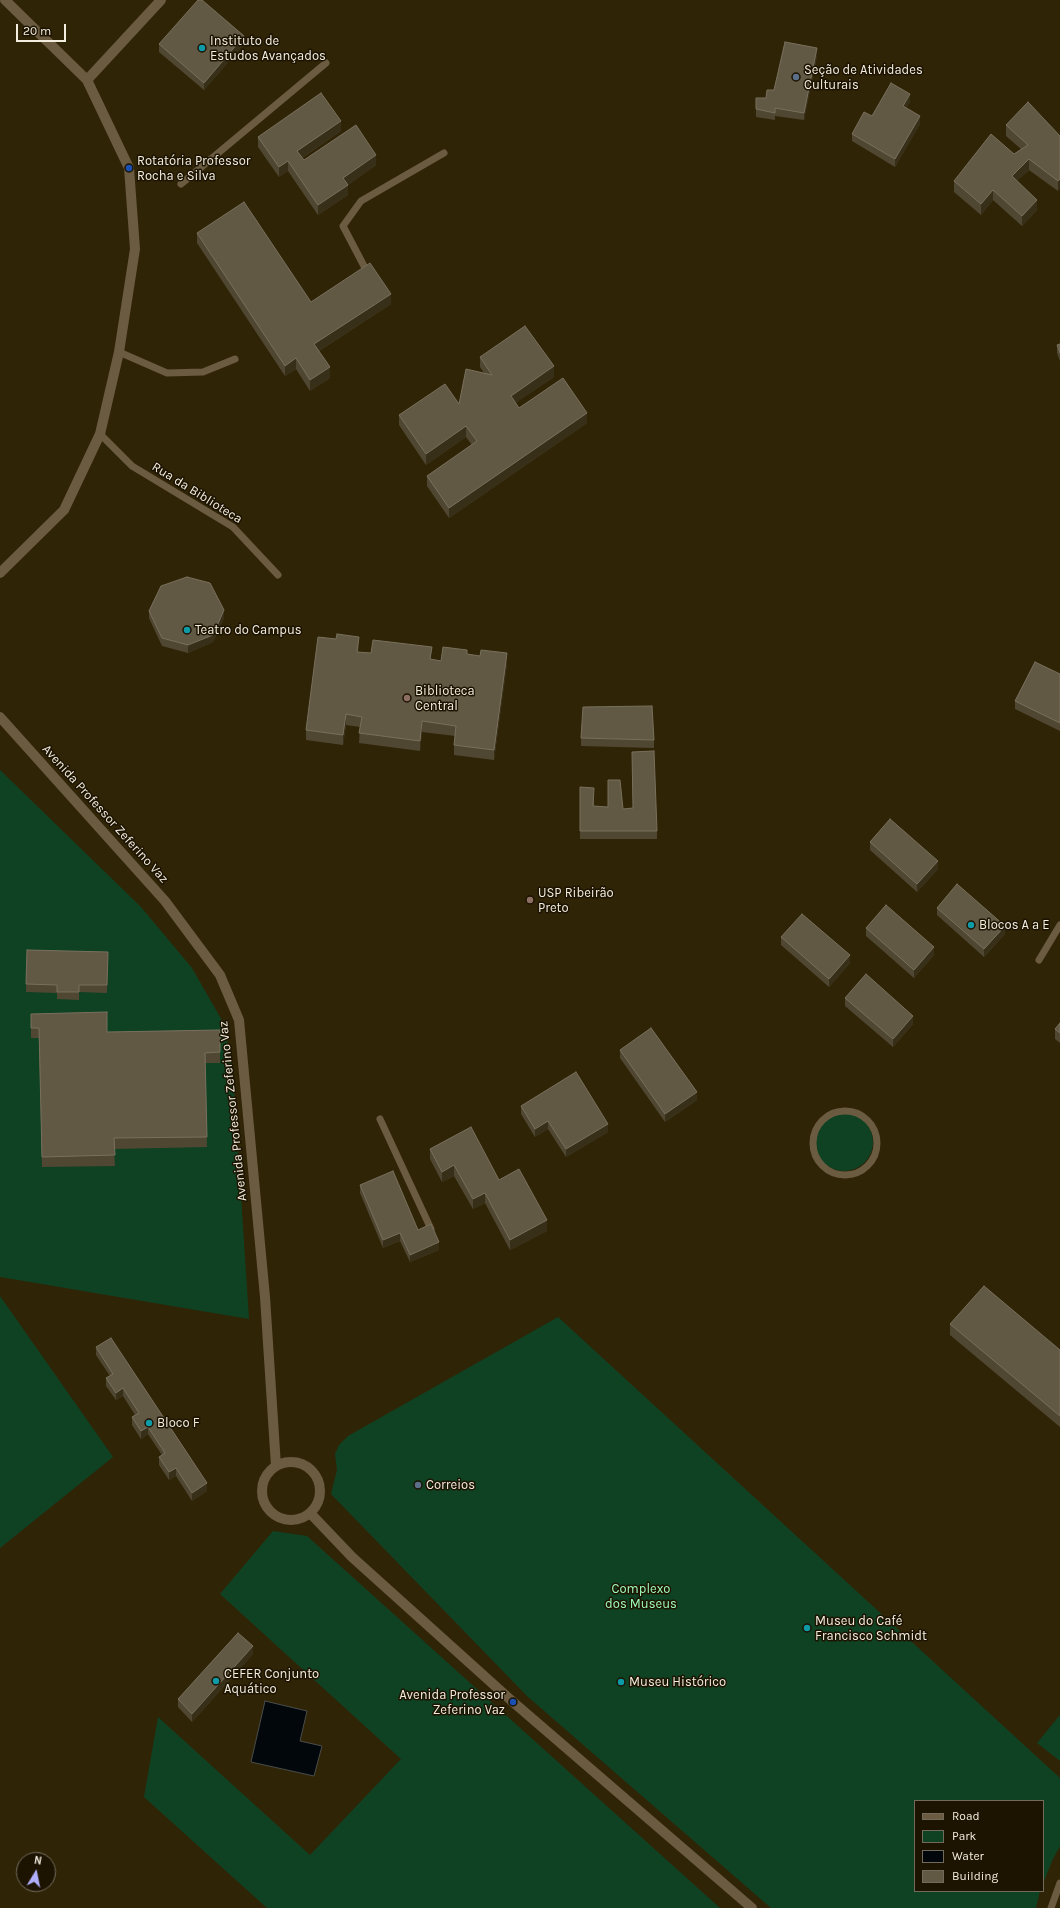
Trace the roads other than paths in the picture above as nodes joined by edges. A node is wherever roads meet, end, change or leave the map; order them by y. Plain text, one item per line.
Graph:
1 (5, 0) edge
2 (161, 0) edge
3 (326, 63) dead end
4 (87, 80) junction
5 (444, 153) dead end
6 (181, 184) dead end
7 (364, 266) edge
8 (118, 352) junction
9 (235, 359) dead end
10 (100, 434) junction
11 (0, 573) edge
12 (278, 575) dead end
13 (0, 717) edge
14 (1060, 925) edge
15 (1039, 960) dead end
16 (380, 1119) dead end
17 (868, 1165) joint
18 (432, 1229) edge
19 (276, 1466) junction
20 (310, 1514) junction
21 (1060, 1883) edge
22 (1051, 1907) edge
23 (752, 1908) edge

1 - 4 street
2 - 4 street
3 - 6 lane
4 - 8 street
5 - 7 lane
8 - 9 lane
8 - 10 street
10 - 11 street
10 - 12 lane, Rua da Biblioteca
13 - 19 street, Avenida Professor Zeferino Vaz
14 - 15 lane
16 - 18 lane
17 - 17 lane
19 - 20 street
19 - 20 street
20 - 23 street
21 - 22 lane

